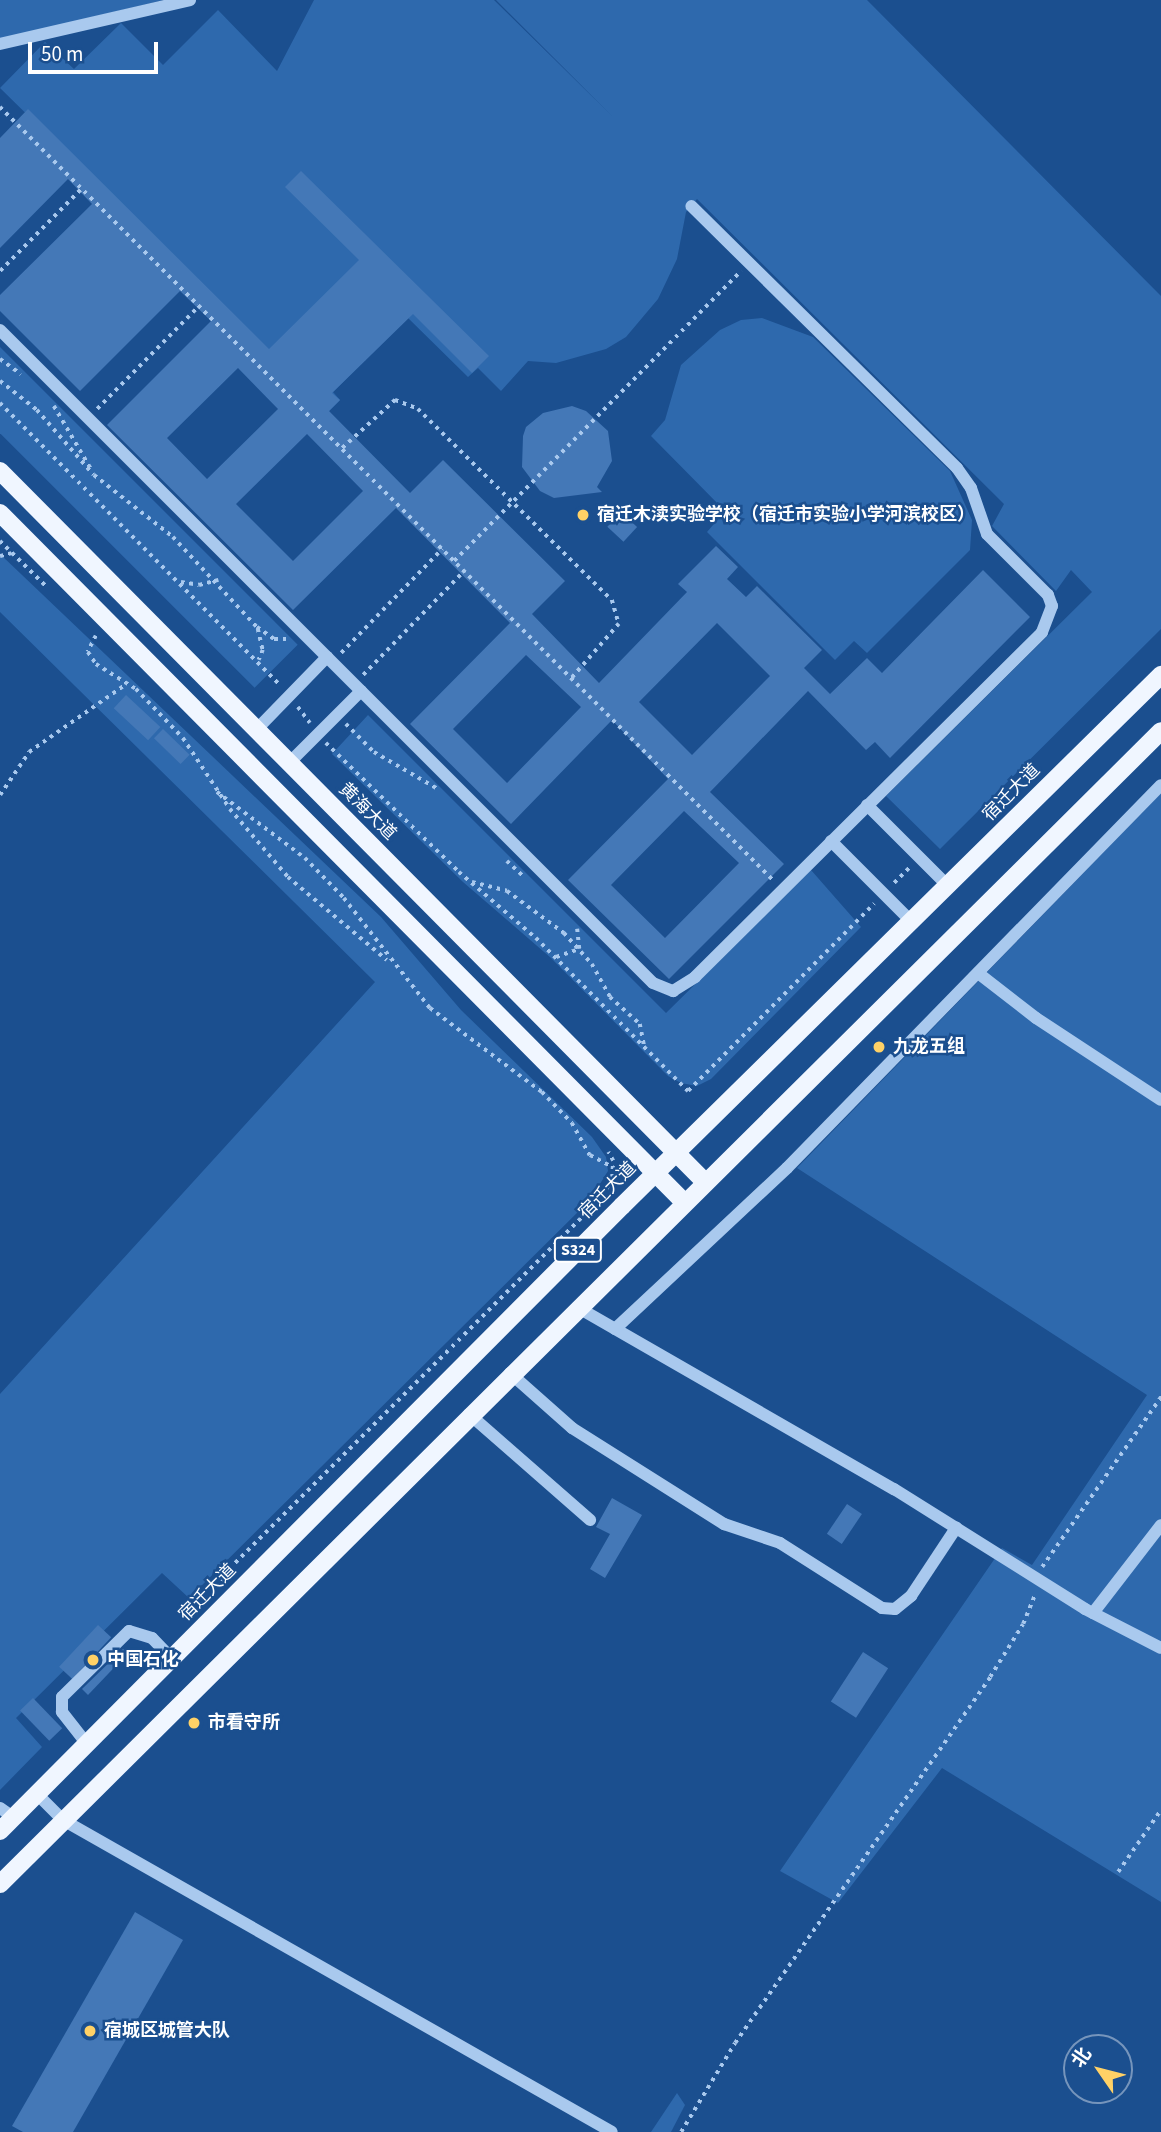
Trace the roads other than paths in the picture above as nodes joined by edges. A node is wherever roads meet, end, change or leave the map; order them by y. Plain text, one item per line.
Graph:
1 (190, 0) edge
2 (0, 44) edge
3 (691, 206) dead end
4 (0, 330) edge
5 (0, 471) edge
6 (0, 513) edge
7 (330, 660) junction
8 (1161, 675) edge
9 (358, 688) junction
10 (256, 730) junction
11 (1161, 731) edge
12 (289, 763) junction
13 (1161, 785) edge
14 (867, 805) junction
15 (831, 841) junction
16 (948, 886) junction
17 (911, 922) junction
18 (978, 973) junction
19 (1161, 1100) edge
20 (676, 1153) junction
21 (655, 1173) junction
22 (704, 1181) junction
23 (684, 1202) junction
24 (577, 1307) junction
25 (615, 1329) junction
26 (510, 1373) junction
27 (469, 1414) junction
28 (590, 1521) dead end
29 (1161, 1525) edge
30 (956, 1528) junction
31 (1093, 1613) junction
32 (1161, 1648) edge
33 (172, 1659) junction
34 (87, 1744) junction
35 (37, 1794) junction
36 (7, 1813) edge
37 (63, 1820) junction
38 (0, 1830) edge
39 (0, 1884) edge
40 (612, 2132) edge

1 - 2 street
3 - 14 street
4 - 7 street
5 - 10 main road, 黄海大道
6 - 21 main road
7 - 9 street
7 - 10 street
8 - 16 main road, 宿迁大道 / S324
9 - 12 street
9 - 15 street
10 - 12 main road, 黄海大道
11 - 22 main road, S324
12 - 20 main road, 黄海大道
13 - 18 street
14 - 15 street
14 - 16 street
15 - 17 street
16 - 17 main road, 宿迁大道 / S324
17 - 20 main road, 宿迁大道 / S324
18 - 19 street
18 - 25 street
20 - 21 main road, 宿迁大道 / S324
20 - 22 main road, 黄海大道
21 - 23 main road
21 - 33 main road, 宿迁大道 / S324
22 - 23 main road, S324
23 - 24 main road, S324
24 - 25 street
24 - 26 main road, S324
25 - 30 street
26 - 27 main road, S324
26 - 30 street
27 - 28 street
27 - 37 main road, S324
29 - 31 street
30 - 31 street
31 - 32 street
33 - 34 main road, 宿迁大道 / S324
33 - 34 street
34 - 35 main road, 宿迁大道 / S324
35 - 36 main road, 宿迁大道 / S324
35 - 37 street
36 - 38 main road, 宿迁大道 / S324
37 - 39 main road, S324
37 - 40 street

